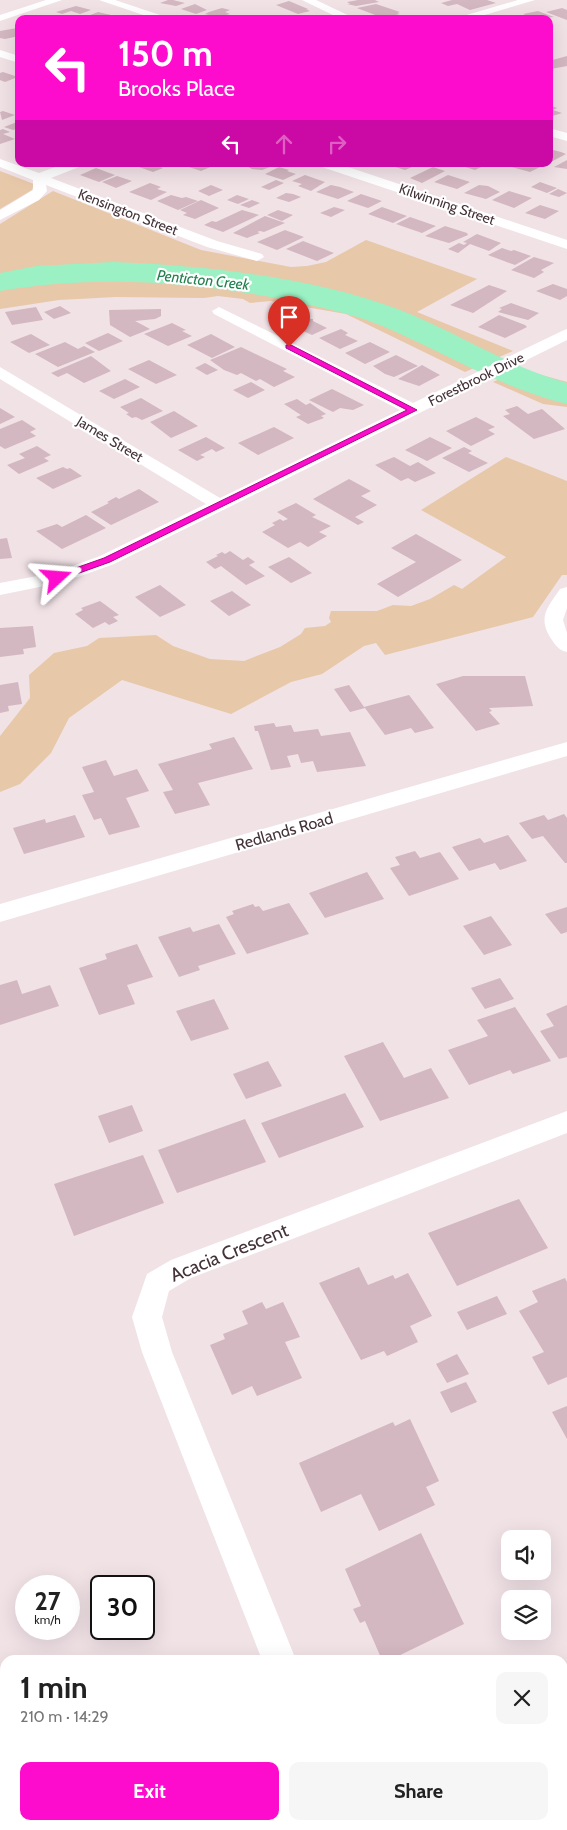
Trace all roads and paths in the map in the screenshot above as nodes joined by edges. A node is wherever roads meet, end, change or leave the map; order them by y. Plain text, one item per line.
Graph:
1 (57, 0) edge
2 (104, 0) edge
3 (307, 0) edge
4 (522, 1) edge
5 (154, 15) edge
6 (342, 15) edge
7 (472, 15) edge
8 (0, 18) edge
9 (0, 53) edge
10 (15, 59) edge
11 (553, 133) edge
12 (567, 137) edge
13 (0, 163) edge
14 (66, 167) edge
15 (336, 167) edge
16 (39, 178) junction
17 (0, 216) edge
18 (567, 245) edge
19 (258, 258) dead end
20 (219, 311) dead end
21 (567, 334) edge
22 (0, 372) edge
23 (413, 410) junction
24 (220, 505) junction
25 (0, 589) edge
26 (567, 593) edge
27 (567, 646) edge
28 (567, 748) edge
29 (0, 913) edge
30 (563, 1130) edge
31 (277, 1655) edge

1 - 8 street
2 - 5 street
3 - 6 street
4 - 7 street
9 - 10 street
11 - 12 street
13 - 16 street, Kensington Street
14 - 16 street
15 - 18 street, Kilwinning Street
16 - 17 street
16 - 19 street, Kensington Street
20 - 23 street
21 - 23 street, Forestbrook Drive
22 - 24 street, James Street
23 - 24 street, Forestbrook Drive
24 - 25 street, Forestbrook Drive
26 - 27 street
28 - 29 street, Redlands Road
30 - 31 street, Acacia Crescent

